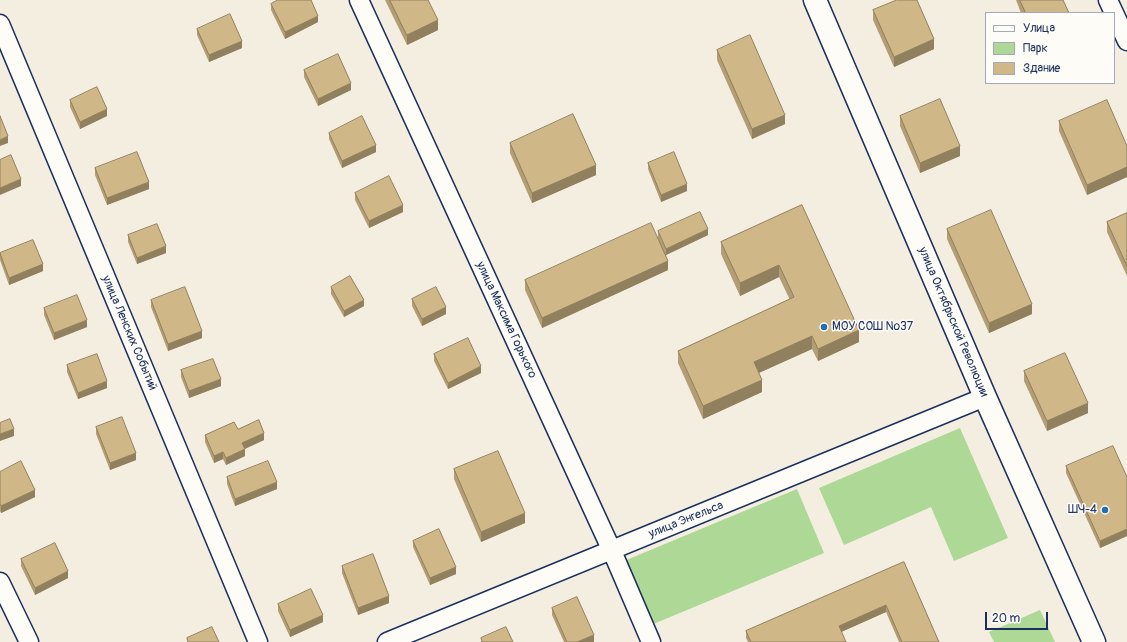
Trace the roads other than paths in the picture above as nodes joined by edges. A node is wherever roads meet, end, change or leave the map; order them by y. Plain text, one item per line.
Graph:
1 (360, 0) edge
2 (815, 0) edge
3 (1108, 0) edge
4 (1114, 12) edge
5 (1115, 15) edge
6 (0, 24) edge
7 (1127, 41) edge
8 (985, 397) junction
9 (612, 551) junction
10 (0, 582) edge
11 (28, 642) edge
12 (258, 642) edge
13 (387, 642) edge
14 (651, 642) edge
15 (1094, 642) edge

1 - 9 street, улица Максима Горького
2 - 8 street, улица Октябрьской Революции
3 - 4 street
5 - 7 street
6 - 12 street, улица Ленских Событий
8 - 9 street, улица Энгельса
8 - 15 street, улица Октябрьской Революции
9 - 13 street, улица Энгельса
9 - 14 street, улица Максима Горького
10 - 11 street

